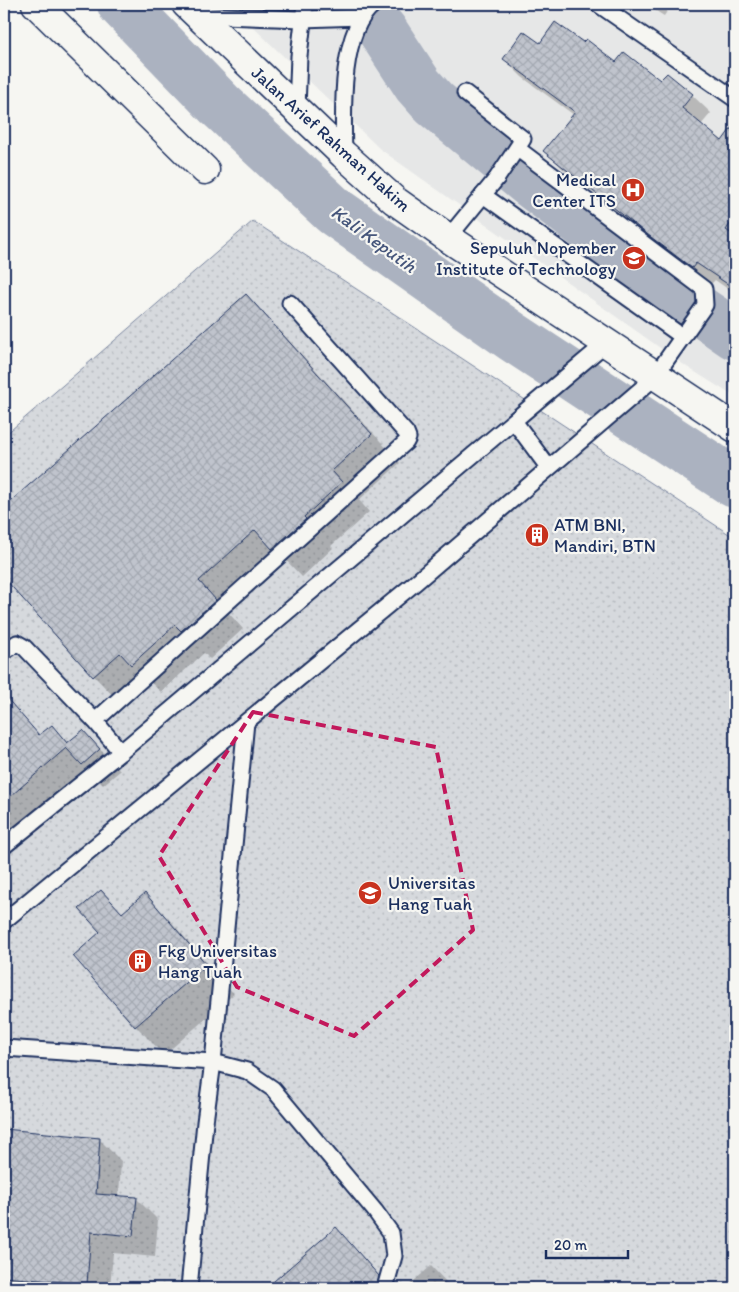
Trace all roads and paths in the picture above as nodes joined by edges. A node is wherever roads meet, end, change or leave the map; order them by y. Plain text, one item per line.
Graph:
1 (36, 4) edge
2 (305, 4) edge
3 (374, 4) edge
4 (598, 4) edge
5 (192, 9) edge
6 (361, 17) junction
7 (302, 19) junction
8 (465, 93) dead end
9 (735, 99) edge
10 (297, 109) junction
11 (515, 153) junction
12 (344, 155) junction
13 (205, 170) dead end
14 (484, 195) junction
15 (448, 238) junction
16 (290, 303) dead end
17 (682, 337) junction
18 (602, 346) junction
19 (651, 380) junction
20 (514, 421) junction
21 (735, 428) edge
22 (548, 468) junction
23 (4, 652) edge
24 (95, 721) junction
25 (246, 722) junction
26 (122, 752) junction
27 (4, 846) edge
28 (4, 921) edge
29 (4, 1048) edge
30 (213, 1062) junction
31 (189, 1288) edge
32 (385, 1288) edge

1 - 13 main road
2 - 7 lane
3 - 6 lane
4 - 9 lane
5 - 7 lane
5 - 10 main road, Jalan Arief Rahman Hakim
6 - 7 lane
6 - 12 lane
7 - 10 lane
8 - 11 lane
10 - 12 main road, Jalan Arief Rahman Hakim
11 - 14 lane
11 - 17 lane
12 - 15 main road, Jalan Arief Rahman Hakim
14 - 15 lane
14 - 17 lane
15 - 18 main road, Jalan Arief Rahman Hakim
16 - 24 lane
17 - 19 lane
18 - 19 main road, Jalan Arief Rahman Hakim
18 - 20 lane
19 - 21 main road, Jalan Arief Rahman Hakim
19 - 22 lane
20 - 22 lane
20 - 26 lane
22 - 25 lane
23 - 24 lane
24 - 26 lane
25 - 28 lane
25 - 30 lane
26 - 27 lane
29 - 30 lane
30 - 31 lane
30 - 32 lane

